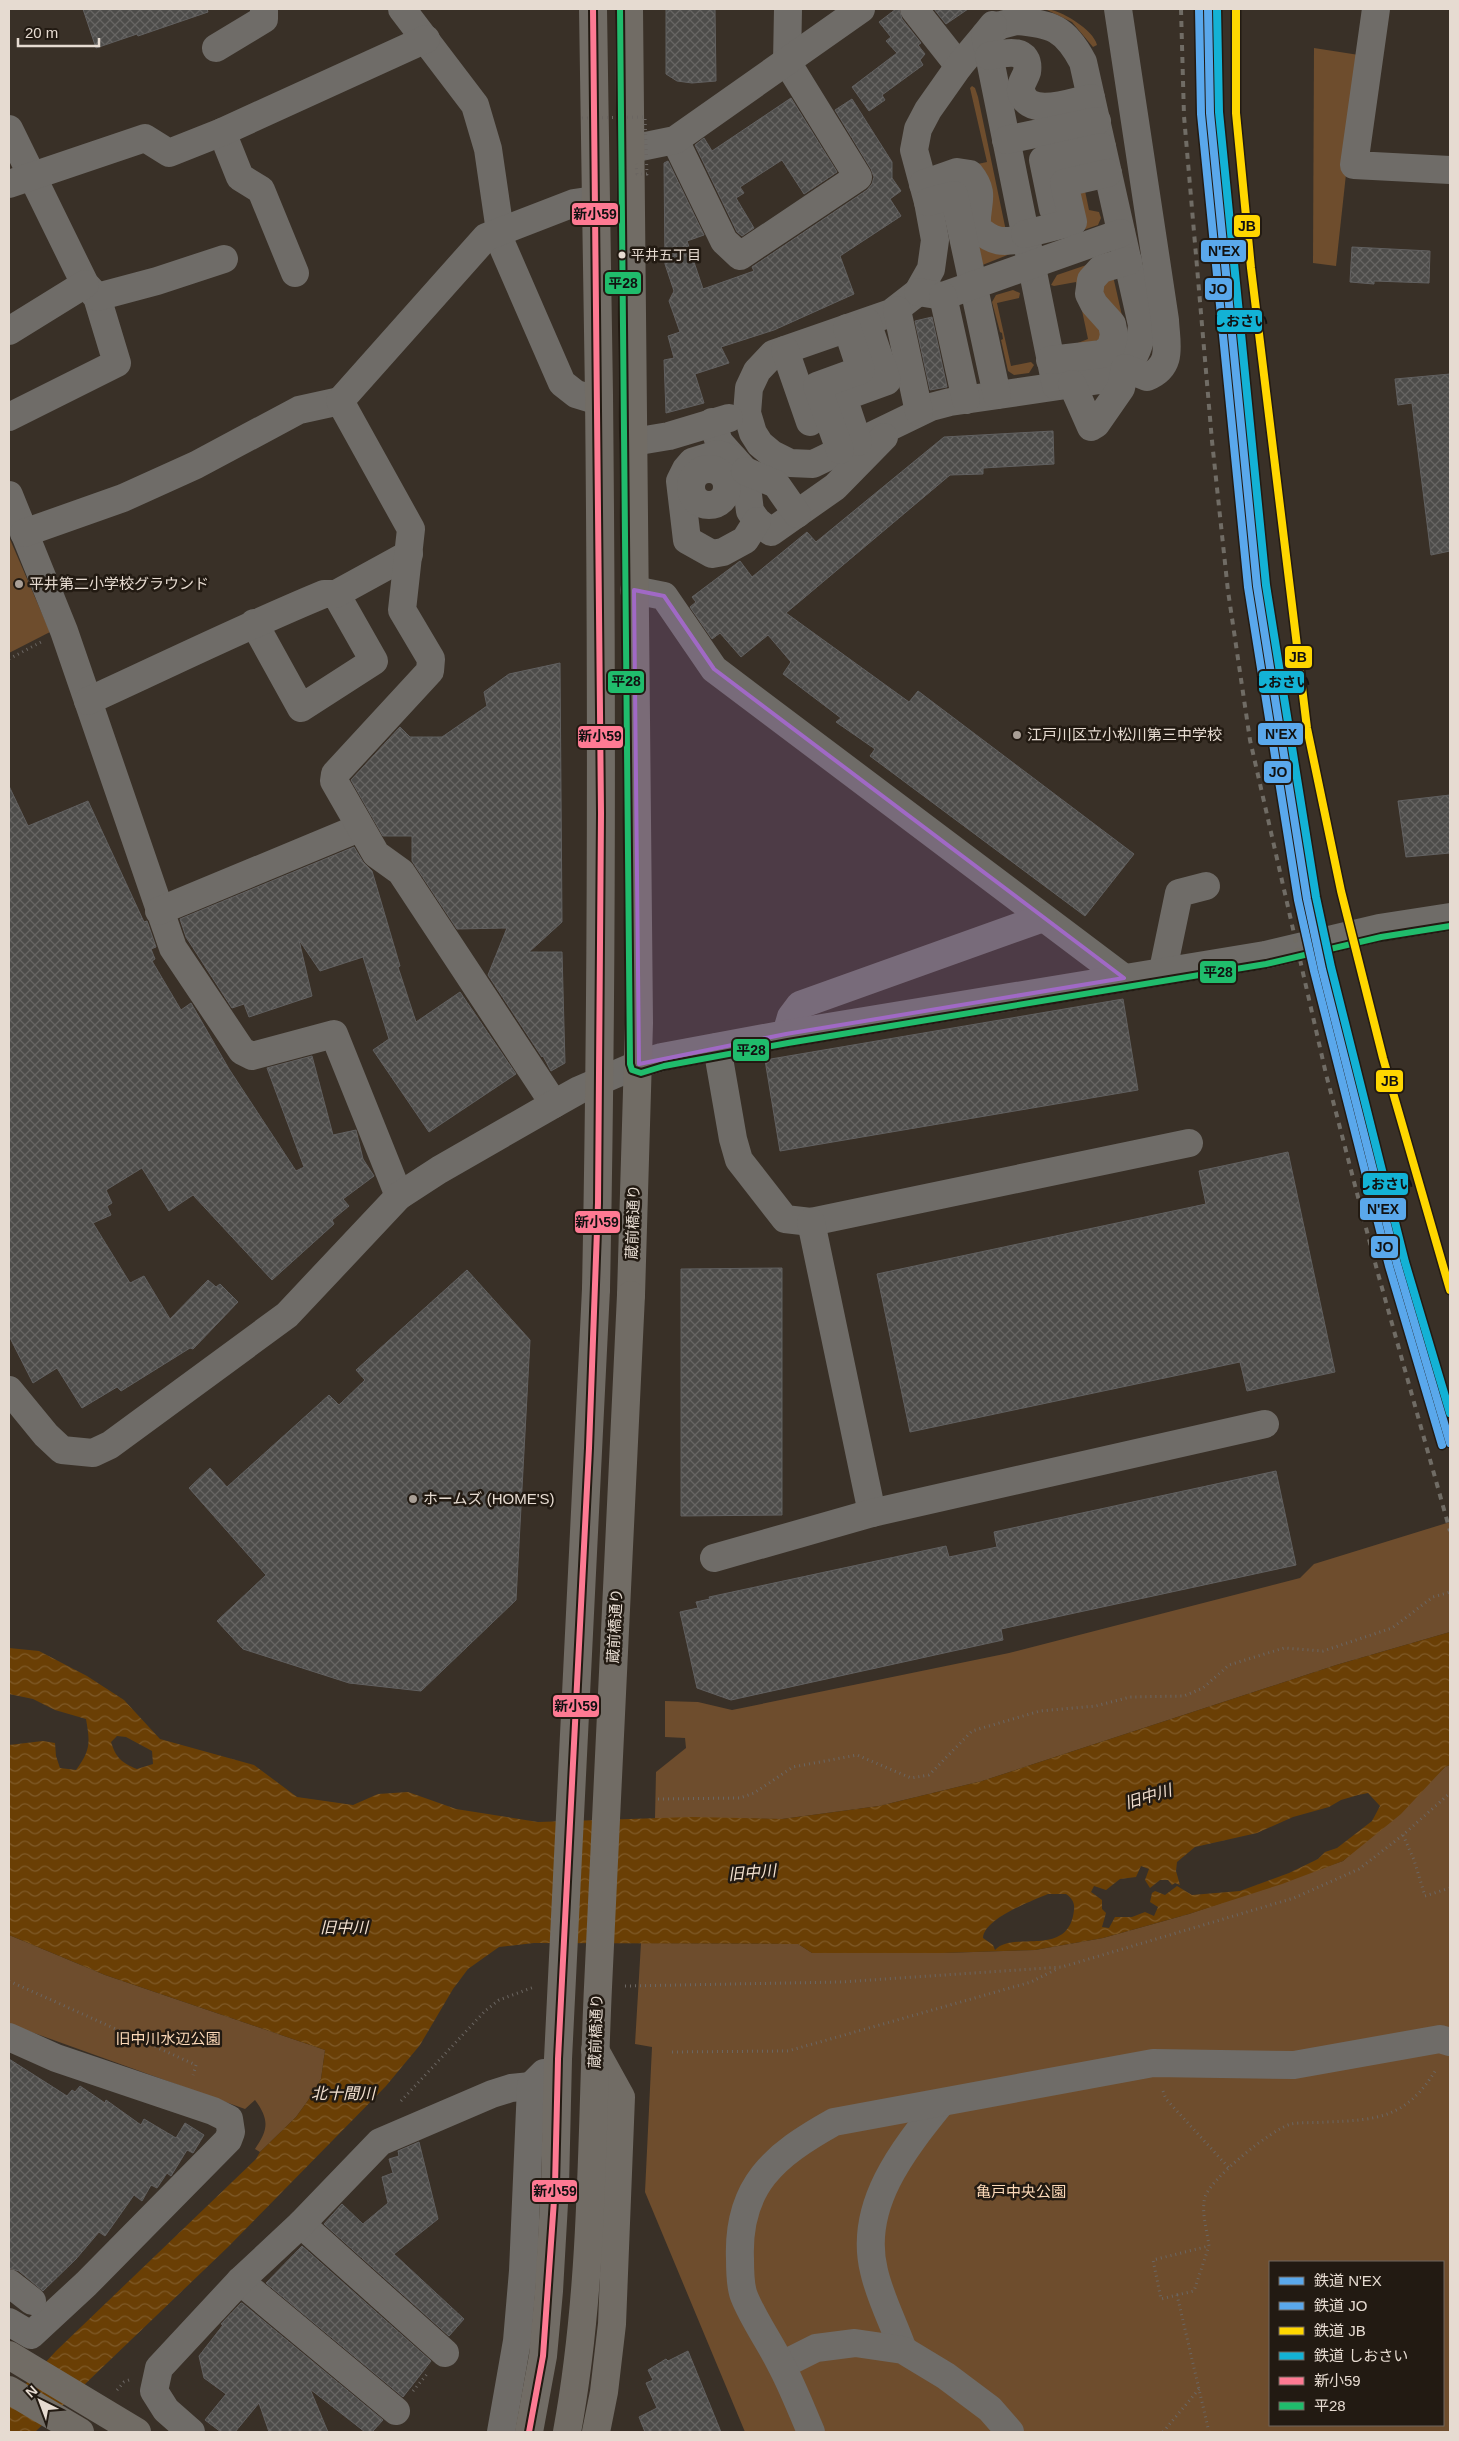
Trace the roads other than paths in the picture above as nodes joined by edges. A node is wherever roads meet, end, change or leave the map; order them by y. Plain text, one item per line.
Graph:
1 (264, 9) edge
2 (402, 9) edge
3 (593, 9) edge
4 (630, 9) edge
5 (788, 9) edge
6 (861, 9) edge
7 (914, 9) edge
8 (1007, 9) edge
9 (1376, 9) edge
10 (1112, 10) edge
11 (426, 39) junction
12 (987, 45) junction
13 (216, 48) dead end
14 (787, 62) junction
15 (959, 66) junction
16 (9, 129) edge
17 (222, 132) junction
18 (1099, 135) junction
19 (675, 140) junction
20 (1006, 140) junction
21 (634, 156) junction
22 (1450, 170) edge
23 (21, 180) edge
24 (926, 193) junction
25 (594, 200) junction
26 (1053, 209) dead end
27 (499, 232) junction
28 (1121, 233) junction
29 (1025, 236) junction
30 (224, 259) dead end
31 (1128, 261) junction
32 (1031, 265) junction
33 (294, 274) dead end
34 (972, 286) junction
35 (91, 291) junction
36 (931, 294) junction
37 (897, 310) junction
38 (857, 325) junction
39 (9, 331) edge
40 (785, 350) junction
41 (1050, 360) junction
42 (1125, 368) junction
43 (1064, 385) junction
44 (997, 395) junction
45 (966, 400) junction
46 (340, 401) junction
47 (599, 401) junction
48 (747, 413) junction
49 (9, 417) edge
50 (908, 418) junction
51 (712, 422) junction
52 (633, 442) junction
53 (840, 450) junction
54 (783, 473) junction
55 (734, 479) junction
56 (9, 495) edge
57 (797, 514) junction
58 (757, 521) junction
59 (693, 529) junction
60 (24, 533) junction
61 (409, 554) junction
62 (634, 590) junction
63 (336, 594) junction
64 (254, 623) junction
65 (88, 701) junction
66 (359, 828) junction
67 (1206, 886) dead end
68 (159, 910) junction
69 (1450, 917) edge
70 (1043, 918) junction
71 (1163, 970) junction
72 (1124, 978) junction
73 (786, 1034) junction
74 (717, 1047) junction
75 (639, 1064) junction
76 (600, 1082) junction
77 (554, 1104) junction
78 (1188, 1143) dead end
79 (400, 1196) junction
80 (811, 1222) junction
81 (9, 1390) edge
82 (1265, 1424) dead end
83 (872, 1513) junction
84 (714, 1558) dead end
85 (9, 2037) edge
86 (1447, 2039) edge
87 (595, 2050) junction
88 (558, 2059) junction
89 (531, 2086) junction
90 (941, 2103) junction
91 (301, 2224) junction
92 (240, 2281) junction
93 (9, 2283) edge
94 (32, 2301) dead end
95 (9, 2322) edge
96 (903, 2350) junction
97 (445, 2353) dead end
98 (9, 2356) edge
99 (782, 2365) junction
100 (9, 2390) edge
101 (396, 2411) dead end
102 (80, 2432) edge
103 (137, 2432) edge
104 (191, 2432) edge
105 (501, 2432) edge
106 (529, 2432) edge
107 (567, 2432) edge
108 (596, 2432) edge
109 (811, 2432) edge
110 (1010, 2432) edge

1 - 13 street
2 - 11 street
3 - 25 main road
4 - 21 main road, 蔵前橋通り
5 - 14 street
6 - 14 street
7 - 15 street
8 - 12 street
9 - 22 street
10 - 42 street
11 - 17 street
11 - 27 street
12 - 15 street
12 - 18 street
12 - 18 street
12 - 20 street
14 - 19 street
14 - 19 street
15 - 24 street
16 - 23 street
17 - 23 street
17 - 33 street
18 - 20 street
18 - 26 street
18 - 28 street
18 - 29 street
19 - 21 street
20 - 29 street
21 - 52 main road, 蔵前橋通り
23 - 35 street
24 - 29 street
24 - 34 street
24 - 36 street
25 - 27 street
25 - 47 main road
27 - 46 street
27 - 47 street
28 - 31 street
28 - 32 street
29 - 32 street
30 - 35 street
31 - 41 street
31 - 42 street
32 - 34 street
32 - 41 street
34 - 36 street
34 - 44 street
35 - 39 street
35 - 49 street
36 - 37 street
36 - 45 street
37 - 38 street
37 - 50 street
38 - 40 street
38 - 53 street
40 - 48 street
40 - 53 street
41 - 43 street
42 - 43 street
42 - 43 street
43 - 44 street
44 - 45 street
45 - 50 street
46 - 60 street
46 - 61 street
47 - 76 main road
48 - 51 street
48 - 54 street
50 - 53 street
50 - 57 street
51 - 52 street
51 - 55 street
52 - 62 main road, 蔵前橋通り
53 - 54 street
54 - 55 street
54 - 57 street
55 - 58 street
55 - 59 street
55 - 59 street
56 - 60 street
57 - 58 street
58 - 59 street
60 - 65 street
61 - 63 street
61 - 66 street
62 - 70 street
62 - 75 main road, 蔵前橋通り
63 - 64 street
63 - 64 street
64 - 65 street
65 - 68 street
66 - 68 street
66 - 77 street
67 - 71 street
68 - 79 street
69 - 71 street
70 - 72 street
70 - 73 street
71 - 72 street
72 - 73 street
73 - 74 street
74 - 75 street
74 - 80 street
75 - 76 street
75 - 87 main road, 蔵前橋通り, bridge
76 - 77 street
76 - 88 main road, bridge
77 - 79 street
78 - 80 street
79 - 81 street
80 - 83 street
82 - 83 street
83 - 84 street
85 - 95 street
86 - 90 street
87 - 107 main road, 蔵前橋通り, bridge
87 - 108 main road
88 - 89 street
88 - 106 main road, bridge
89 - 91 street
89 - 105 street
90 - 96 street
90 - 99 street
91 - 92 street
91 - 97 street
92 - 101 street
92 - 104 street
93 - 94 street
96 - 99 street
96 - 110 street
98 - 103 main road, bridge
99 - 109 street
100 - 102 main road

